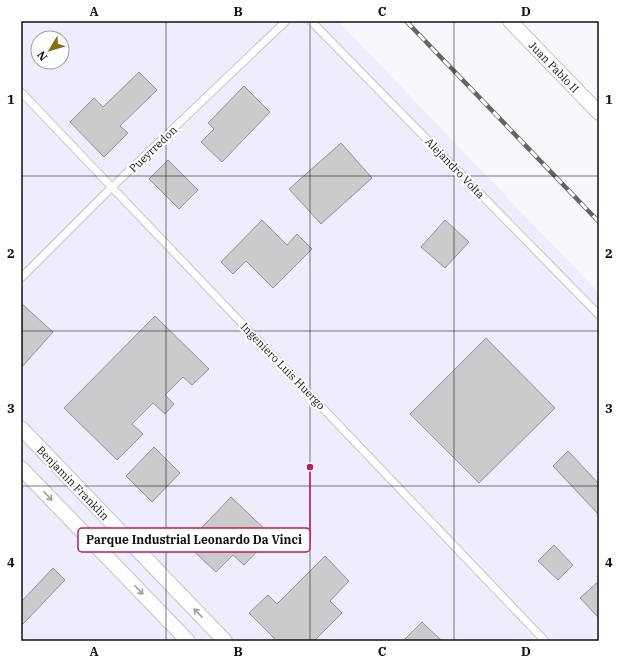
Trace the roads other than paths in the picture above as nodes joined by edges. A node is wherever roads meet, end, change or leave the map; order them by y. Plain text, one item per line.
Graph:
1 (286, 21) edge
2 (311, 21) edge
3 (510, 21) edge
4 (21, 92) edge
5 (599, 113) edge
6 (112, 187) junction
7 (21, 278) edge
8 (599, 315) edge
9 (21, 428) edge
10 (21, 468) edge
11 (188, 641) edge
12 (225, 641) edge
13 (545, 641) edge

1 - 6 lane, Pueyrredon
2 - 8 lane, Alejandro Volta
3 - 5 street, Juan Pablo II
4 - 6 lane, Ingeniero Luis Huergo
6 - 7 lane, Pueyrredon
6 - 13 lane, Ingeniero Luis Huergo
12 -> 9 street, Benjamín Franklin
10 -> 11 street

